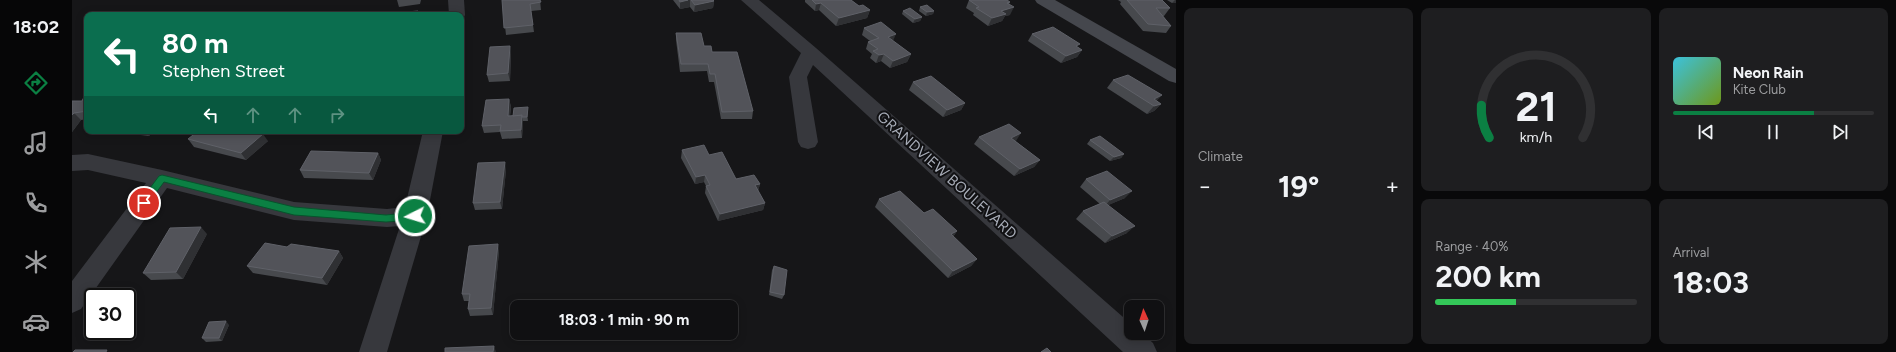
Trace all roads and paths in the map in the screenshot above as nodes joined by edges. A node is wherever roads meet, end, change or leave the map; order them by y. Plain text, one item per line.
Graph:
1 (456, 0) edge
2 (749, 0) edge
3 (1043, 0) edge
4 (457, 12) edge
5 (810, 52) junction
6 (1176, 77) edge
7 (432, 134) edge
8 (808, 142) dead end
9 (72, 163) edge
10 (162, 178) junction
11 (415, 216) junction
12 (72, 301) edge
13 (373, 352) edge
14 (1143, 352) edge

1 - 4 street
2 - 5 street, GRANDVIEW BOULEVARD
3 - 6 main road
5 - 8 street
5 - 14 street, GRANDVIEW BOULEVARD
7 - 11 street
9 - 10 street
10 - 11 street
10 - 12 street
11 - 13 street

